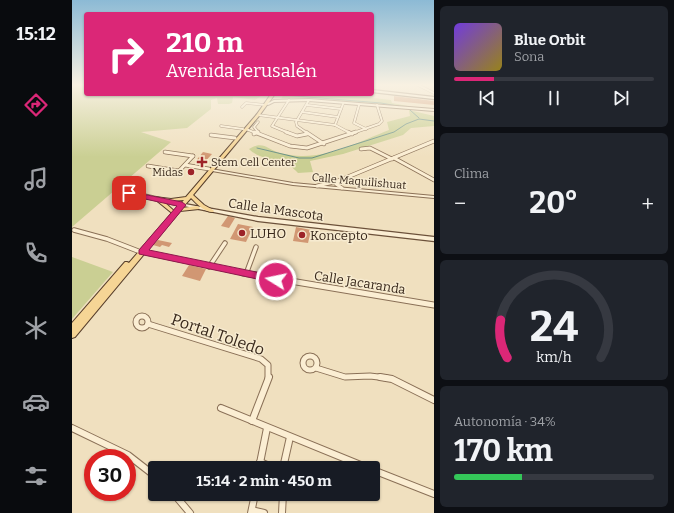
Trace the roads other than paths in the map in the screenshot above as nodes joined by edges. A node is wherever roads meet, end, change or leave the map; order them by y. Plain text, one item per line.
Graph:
1 (262, 109) edge
2 (262, 109) edge
3 (283, 109) edge
4 (304, 109) edge
5 (341, 109) edge
6 (358, 109) edge
7 (379, 109) edge
8 (422, 109) edge
9 (434, 110) edge
10 (302, 112) junction
11 (258, 115) junction
12 (278, 117) junction
13 (338, 117) junction
14 (298, 120) junction
15 (258, 122) dead end
16 (335, 125) junction
17 (221, 126) dead end
18 (244, 129) junction
19 (366, 129) junction
20 (254, 134) junction
21 (307, 134) junction
22 (352, 134) junction
23 (211, 135) dead end
24 (235, 138) junction
25 (434, 141) edge
26 (324, 144) junction
27 (361, 149) dead end
28 (165, 152) dead end
29 (393, 158) junction
30 (185, 165) junction
31 (148, 166) dead end
32 (210, 169) junction
33 (434, 176) edge
34 (429, 177) junction
35 (434, 180) edge
36 (338, 181) junction
37 (317, 186) junction
38 (342, 188) junction
39 (116, 190) dead end
40 (191, 195) junction
41 (434, 197) edge
42 (157, 198) junction
43 (184, 198) junction
44 (178, 208) junction
45 (197, 208) joint
46 (211, 211) junction
47 (74, 230) dead end
48 (434, 239) edge
49 (225, 243) dead end
50 (256, 247) dead end
51 (140, 252) junction
52 (209, 267) junction
53 (246, 274) junction
54 (434, 305) edge
55 (148, 324) dead end
56 (72, 328) edge
57 (72, 335) edge
58 (316, 368) dead end
59 (434, 400) edge
60 (222, 408) dead end
61 (252, 421) junction
62 (72, 428) edge
63 (267, 428) junction
64 (290, 437) junction
65 (260, 461) edge
66 (285, 461) edge
67 (350, 461) edge
68 (148, 471) edge
69 (380, 473) edge
70 (434, 494) edge
71 (180, 501) edge
72 (253, 501) edge
73 (283, 501) edge
74 (252, 511) edge
75 (190, 513) edge
76 (264, 513) edge
77 (282, 513) edge

1 - 11 main road
2 - 18 main road
3 - 12 street
4 - 10 street
5 - 13 street
6 - 19 street
7 - 19 street
8 - 9 street
10 - 13 street
10 - 14 street
11 - 12 street
11 - 18 main road
12 - 14 street
12 - 21 street
13 - 16 street
14 - 16 street
14 - 21 street
15 - 20 street
16 - 22 street
17 - 18 street
18 - 20 street
18 - 24 main road
18 - 32 main road
19 - 22 street
20 - 26 street
21 - 26 street
22 - 26 street
23 - 24 street
24 - 32 main road
25 - 29 street
27 - 29 street
28 - 30 street
29 - 34 street
29 - 36 street
30 - 31 street
30 - 32 street, Calle Maquilishuat
32 - 37 street, Calle Maquilishuat
32 - 40 main road
32 - 43 main road
33 - 34 street
34 - 35 street
36 - 37 street
36 - 38 street
37 - 38 street, Calle Maquilishuat
38 - 41 street, Calle Maquilishuat
39 - 42 street
40 - 44 main road
40 - 46 main road
42 - 43 main road
42 - 44 main road
42 - 44 street
43 - 44 main road
44 - 45 main road
44 - 51 main road
45 - 46 main road, Calle la Mascota
46 - 48 main road, Calle la Mascota
47 - 51 street, Calle Jacaranda
49 - 52 street
50 - 53 street
51 - 52 street, Calle Jacaranda
51 - 56 main road
51 - 57 main road
52 - 53 street, Calle Jacaranda
53 - 54 street, Calle Jacaranda
55 - 61 street, Portal Toledo
58 - 59 street
60 - 61 street
61 - 63 street
62 - 68 street
63 - 64 street
63 - 65 street
64 - 66 street
64 - 67 street
69 - 70 street
71 - 75 street
72 - 74 street
73 - 77 street
74 - 76 street

